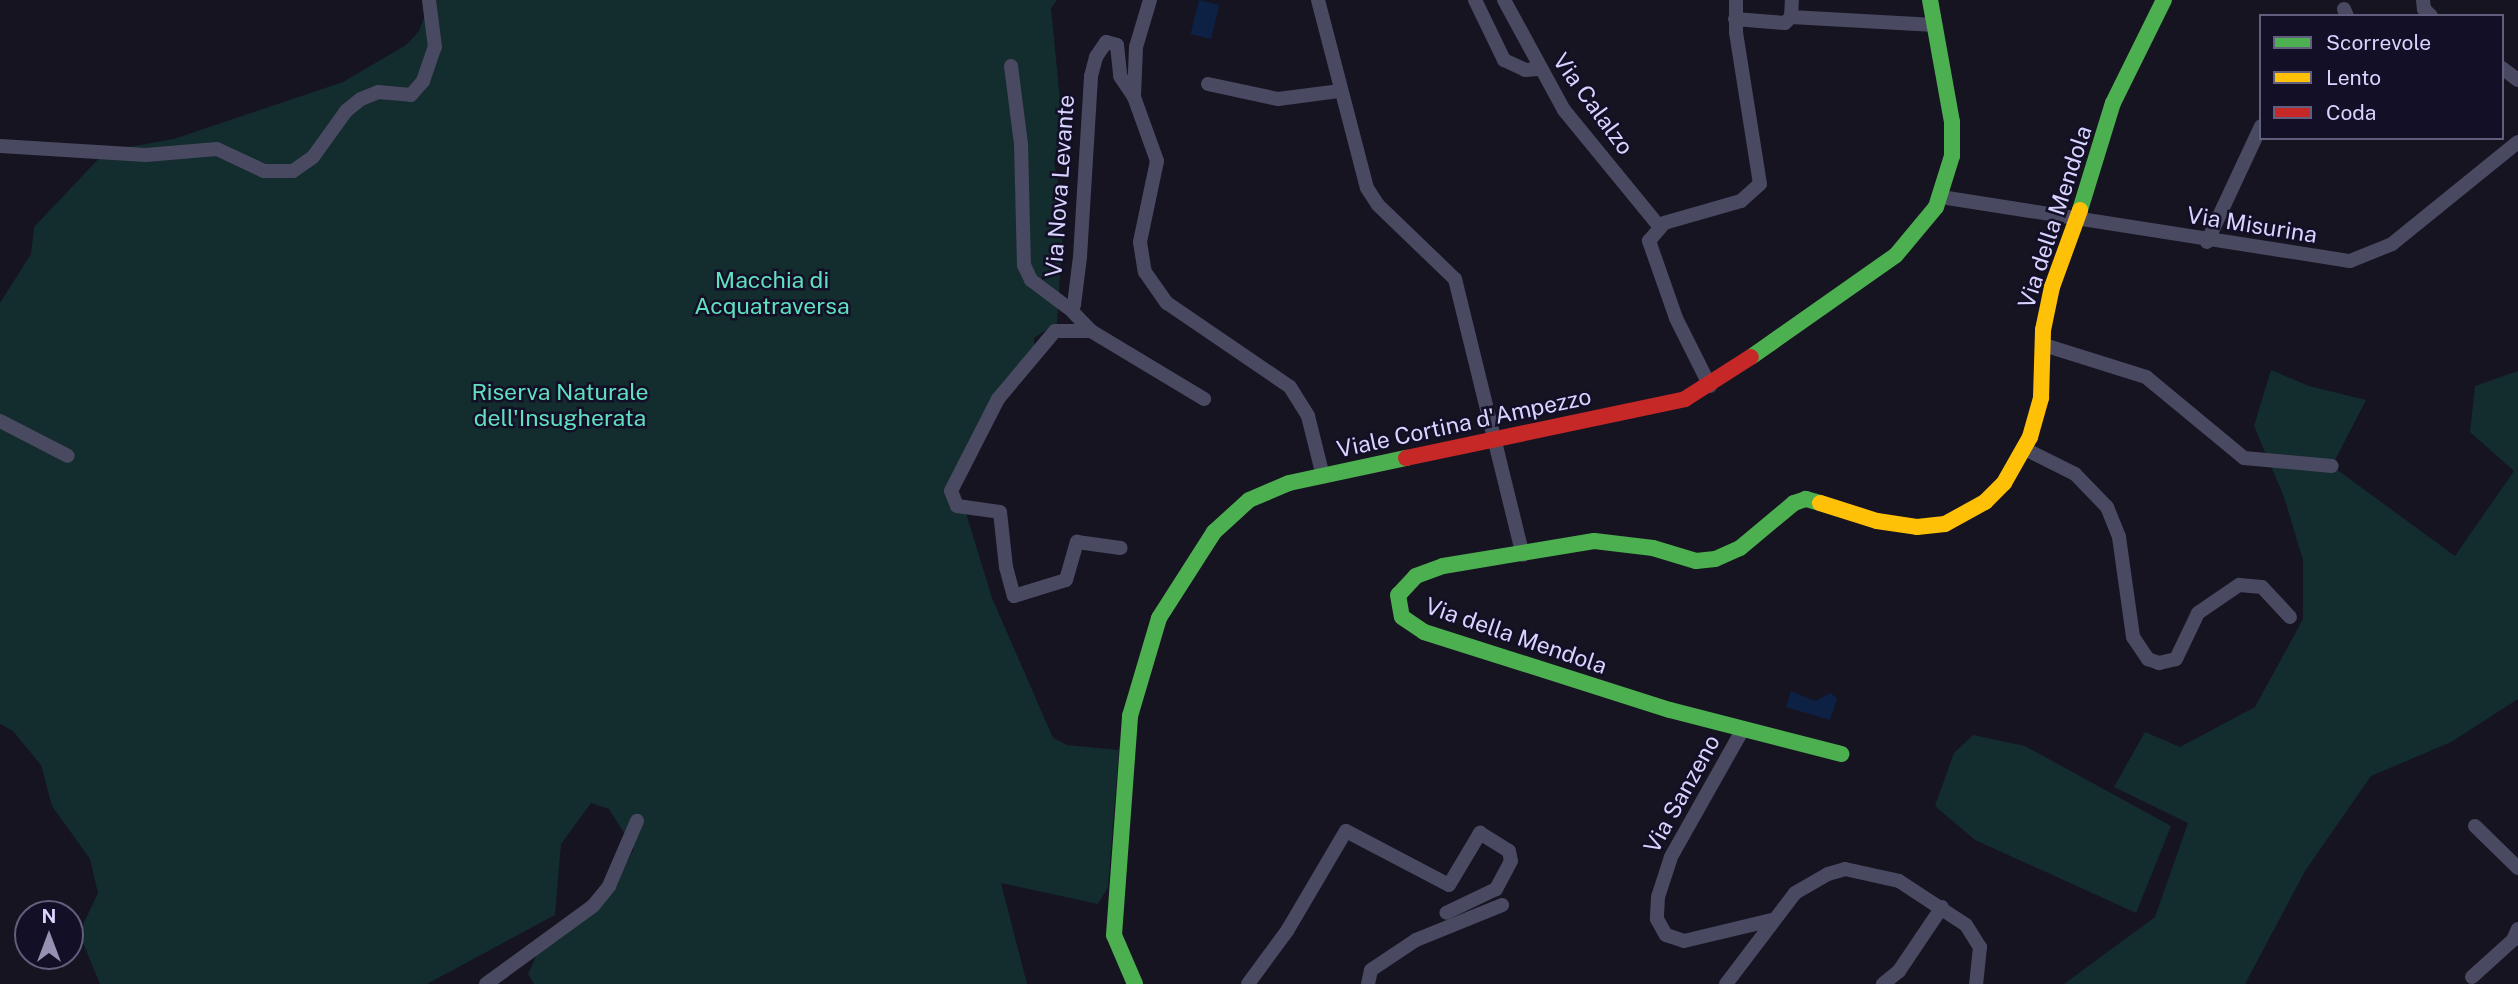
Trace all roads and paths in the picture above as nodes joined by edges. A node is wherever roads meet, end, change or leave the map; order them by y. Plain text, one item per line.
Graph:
1 (429, 0) edge
2 (1150, 0) edge
3 (1318, 0) edge
4 (1475, 0) edge
5 (1504, 0) edge
6 (1736, 0) edge
7 (1792, 0) edge
8 (1930, 0) edge
9 (2164, 0) edge
10 (1791, 16) junction
11 (1735, 19) junction
12 (1935, 25) junction
13 (1011, 66) dead end
14 (1538, 69) junction
15 (1208, 84) dead end
16 (1340, 91) junction
17 (1134, 97) junction
18 (2259, 130) edge
19 (2518, 142) edge
20 (0, 146) edge
21 (1941, 197) junction
22 (2078, 220) junction
23 (1658, 226) junction
24 (2207, 242) junction
25 (1068, 307) junction
26 (1091, 331) junction
27 (2043, 345) junction
28 (1710, 386) junction
29 (1204, 399) dead end
30 (0, 421) edge
31 (1495, 439) junction
32 (2025, 449) junction
33 (68, 456) dead end
34 (2332, 466) dead end
35 (1323, 476) junction
36 (1121, 548) dead end
37 (1523, 555) junction
38 (2290, 617) dead end
39 (1743, 729) junction
40 (1841, 754) dead end
41 (636, 821) dead end
42 (2475, 826) dead end
43 (2518, 868) edge
44 (1502, 905) dead end
45 (1942, 907) junction
46 (1446, 913) dead end
47 (1772, 920) junction
48 (2518, 929) edge
49 (2472, 977) dead end
50 (486, 984) edge
51 (1135, 984) edge
52 (1248, 984) edge
53 (1368, 984) edge
54 (1726, 984) edge
55 (1883, 984) edge
56 (1976, 984) edge

1 - 20 street
2 - 17 street
3 - 16 street
4 - 14 street
5 - 14 street, Via Calalzo
6 - 11 street
7 - 10 street
8 - 12 street, Viale Cortina d'Ampezzo
9 - 22 street, Via della Mendola
10 - 11 street
10 - 12 street
11 - 23 street
12 - 21 street, Viale Cortina d'Ampezzo
13 - 25 street, Via Nova Levante
14 - 23 street, Via Calalzo
15 - 16 street
16 - 31 street
17 - 25 street, Via Nova Levante
17 - 35 street
18 - 24 street
19 - 24 street, Via Misurina
21 - 22 street, Via Misurina
21 - 28 street, Viale Cortina d'Ampezzo
22 - 24 street, Via Misurina
22 - 27 street, Via della Mendola
23 - 28 street
25 - 26 street
26 - 29 street
26 - 36 street
27 - 32 street, Via della Mendola
27 - 34 street
28 - 31 street, Viale Cortina d'Ampezzo
30 - 33 street
31 - 35 street, Viale Cortina d'Ampezzo
31 - 37 street
32 - 37 street, Via della Mendola
32 - 38 street
35 - 51 street, Viale Cortina d'Ampezzo
37 - 39 street, Via della Mendola
39 - 40 street, Via della Mendola
39 - 47 street, Via Sanzeno
41 - 50 street
42 - 43 street
44 - 53 street
45 - 47 street
45 - 55 street
45 - 56 street
46 - 52 street
47 - 54 street
48 - 49 street

